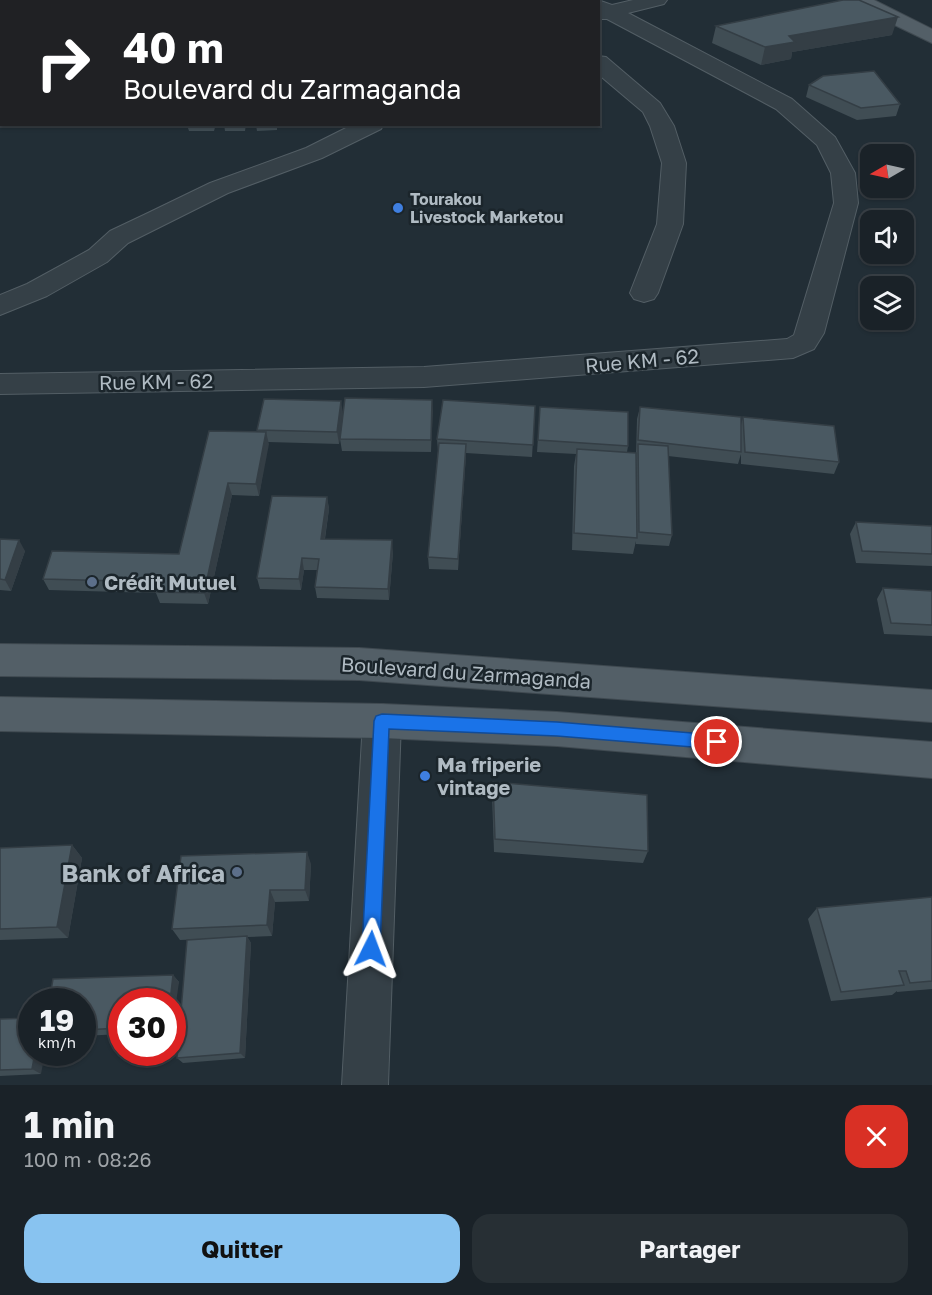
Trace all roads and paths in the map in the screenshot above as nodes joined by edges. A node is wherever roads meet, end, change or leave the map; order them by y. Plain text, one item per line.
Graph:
1 (657, 0) edge
2 (858, 0) edge
3 (600, 7) edge
4 (600, 9) edge
5 (932, 37) edge
6 (600, 64) edge
7 (369, 126) edge
8 (644, 293) dead end
9 (0, 306) edge
10 (0, 384) edge
11 (0, 660) edge
12 (932, 706) edge
13 (0, 714) edge
14 (382, 721) junction
15 (932, 760) edge
16 (365, 1085) edge

1 - 3 street
2 - 5 main road
4 - 10 street, Rue KM - 62
6 - 8 street
7 - 9 street
11 - 12 main road, Boulevard du Zarmaganda
13 - 14 main road
14 - 15 main road
14 - 16 street

